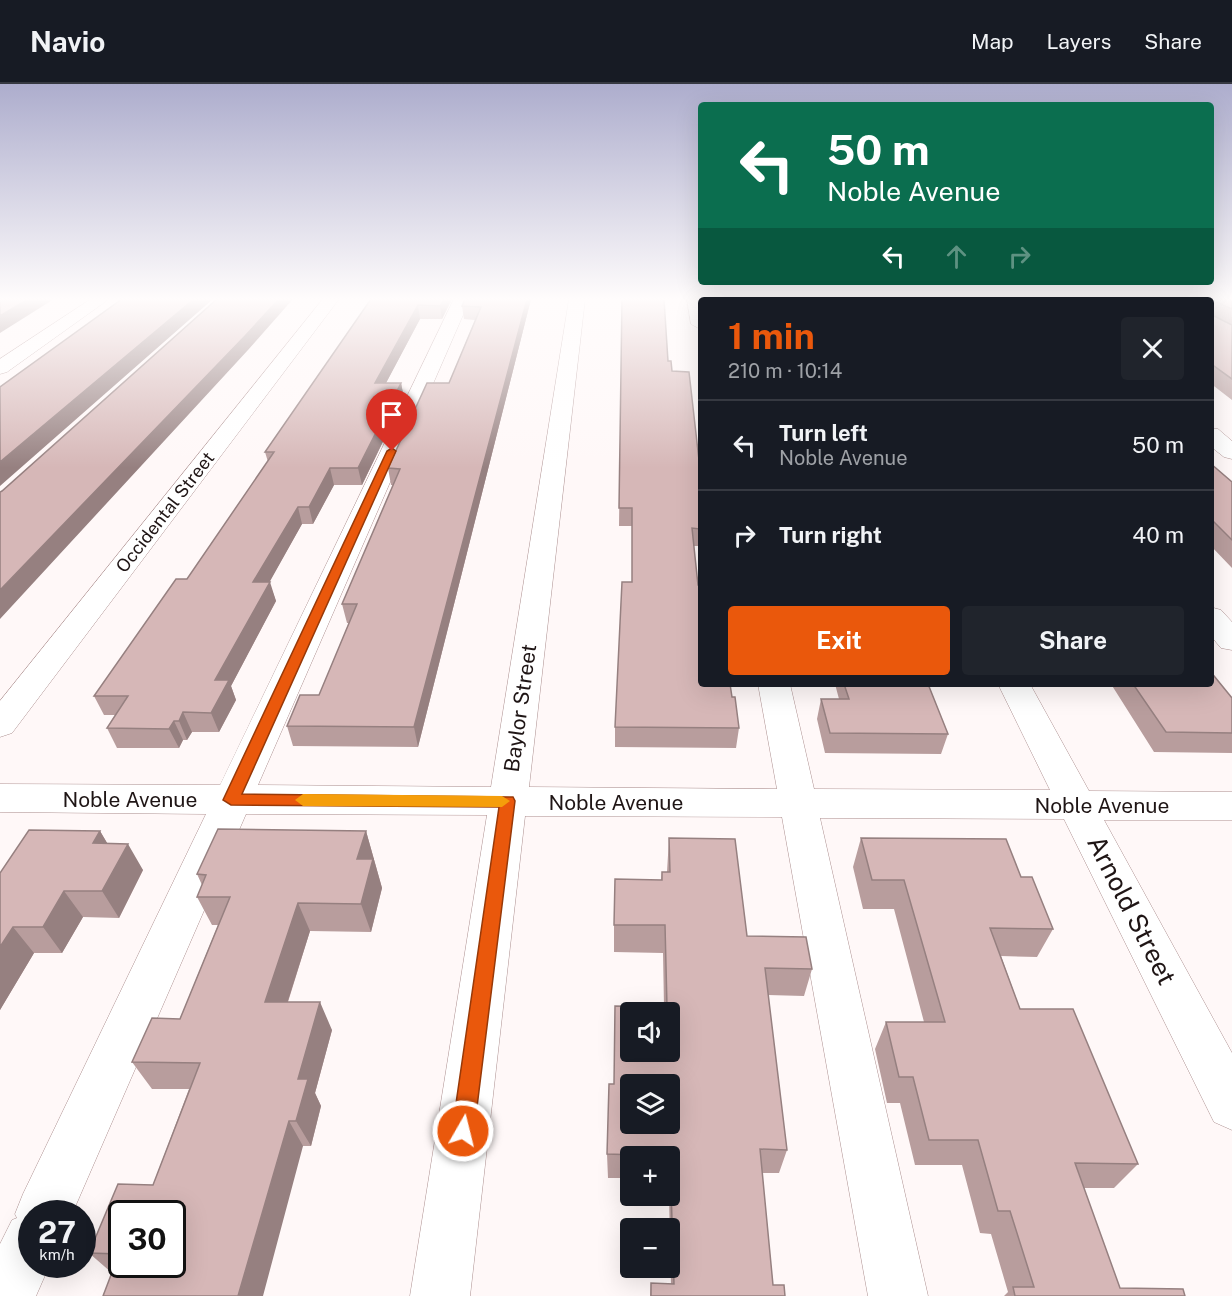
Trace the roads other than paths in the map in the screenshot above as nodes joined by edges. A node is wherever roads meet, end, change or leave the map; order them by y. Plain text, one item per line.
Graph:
1 (18, 356) edge
2 (286, 356) edge
3 (436, 356) edge
4 (569, 356) edge
5 (0, 368) edge
6 (1214, 437) edge
7 (1232, 452) edge
8 (1214, 621) edge
9 (1232, 641) edge
10 (775, 687) edge
11 (1016, 687) edge
12 (0, 725) edge
13 (0, 798) edge
14 (231, 800) junction
15 (508, 801) junction
16 (798, 803) junction
17 (1077, 805) junction
18 (1232, 806) edge
19 (1232, 1104) edge
20 (50, 1200) edge
21 (18, 1270) edge
22 (6, 1296) edge
23 (440, 1296) edge
24 (898, 1296) edge

1 - 5 street
2 - 12 street, Occidental Street
3 - 14 street
4 - 15 street, Baylor Street
6 - 7 street
8 - 9 street
10 - 16 street
11 - 17 street, Arnold Street
13 - 14 street, Noble Avenue
14 - 15 street, Noble Avenue
14 - 20 street
15 - 16 street, Noble Avenue
15 - 23 street, Baylor Street
16 - 17 street, Noble Avenue
16 - 24 street
17 - 18 street, Noble Avenue
17 - 19 street, Arnold Street
21 - 22 street

